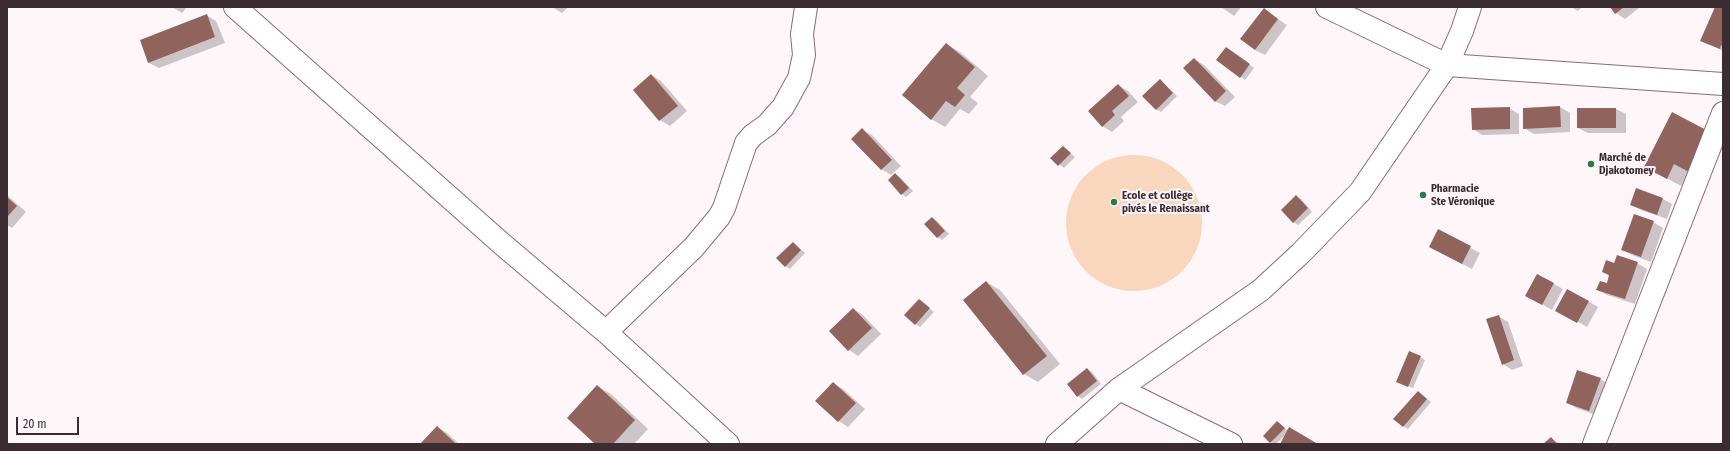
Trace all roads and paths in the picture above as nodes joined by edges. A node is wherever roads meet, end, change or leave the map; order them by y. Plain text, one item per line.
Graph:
1 (235, 7) edge
2 (806, 7) edge
3 (1327, 7) edge
4 (1470, 7) edge
5 (1447, 65) junction
6 (1723, 84) edge
7 (1723, 113) edge
8 (606, 332) junction
9 (1120, 389) junction
10 (728, 444) edge
11 (1057, 444) edge
12 (1231, 444) edge
13 (1594, 444) edge

1 - 8 street
2 - 8 street
3 - 5 street
4 - 5 street
5 - 6 street
5 - 9 street
7 - 13 street
8 - 10 street
9 - 11 street
9 - 12 street

